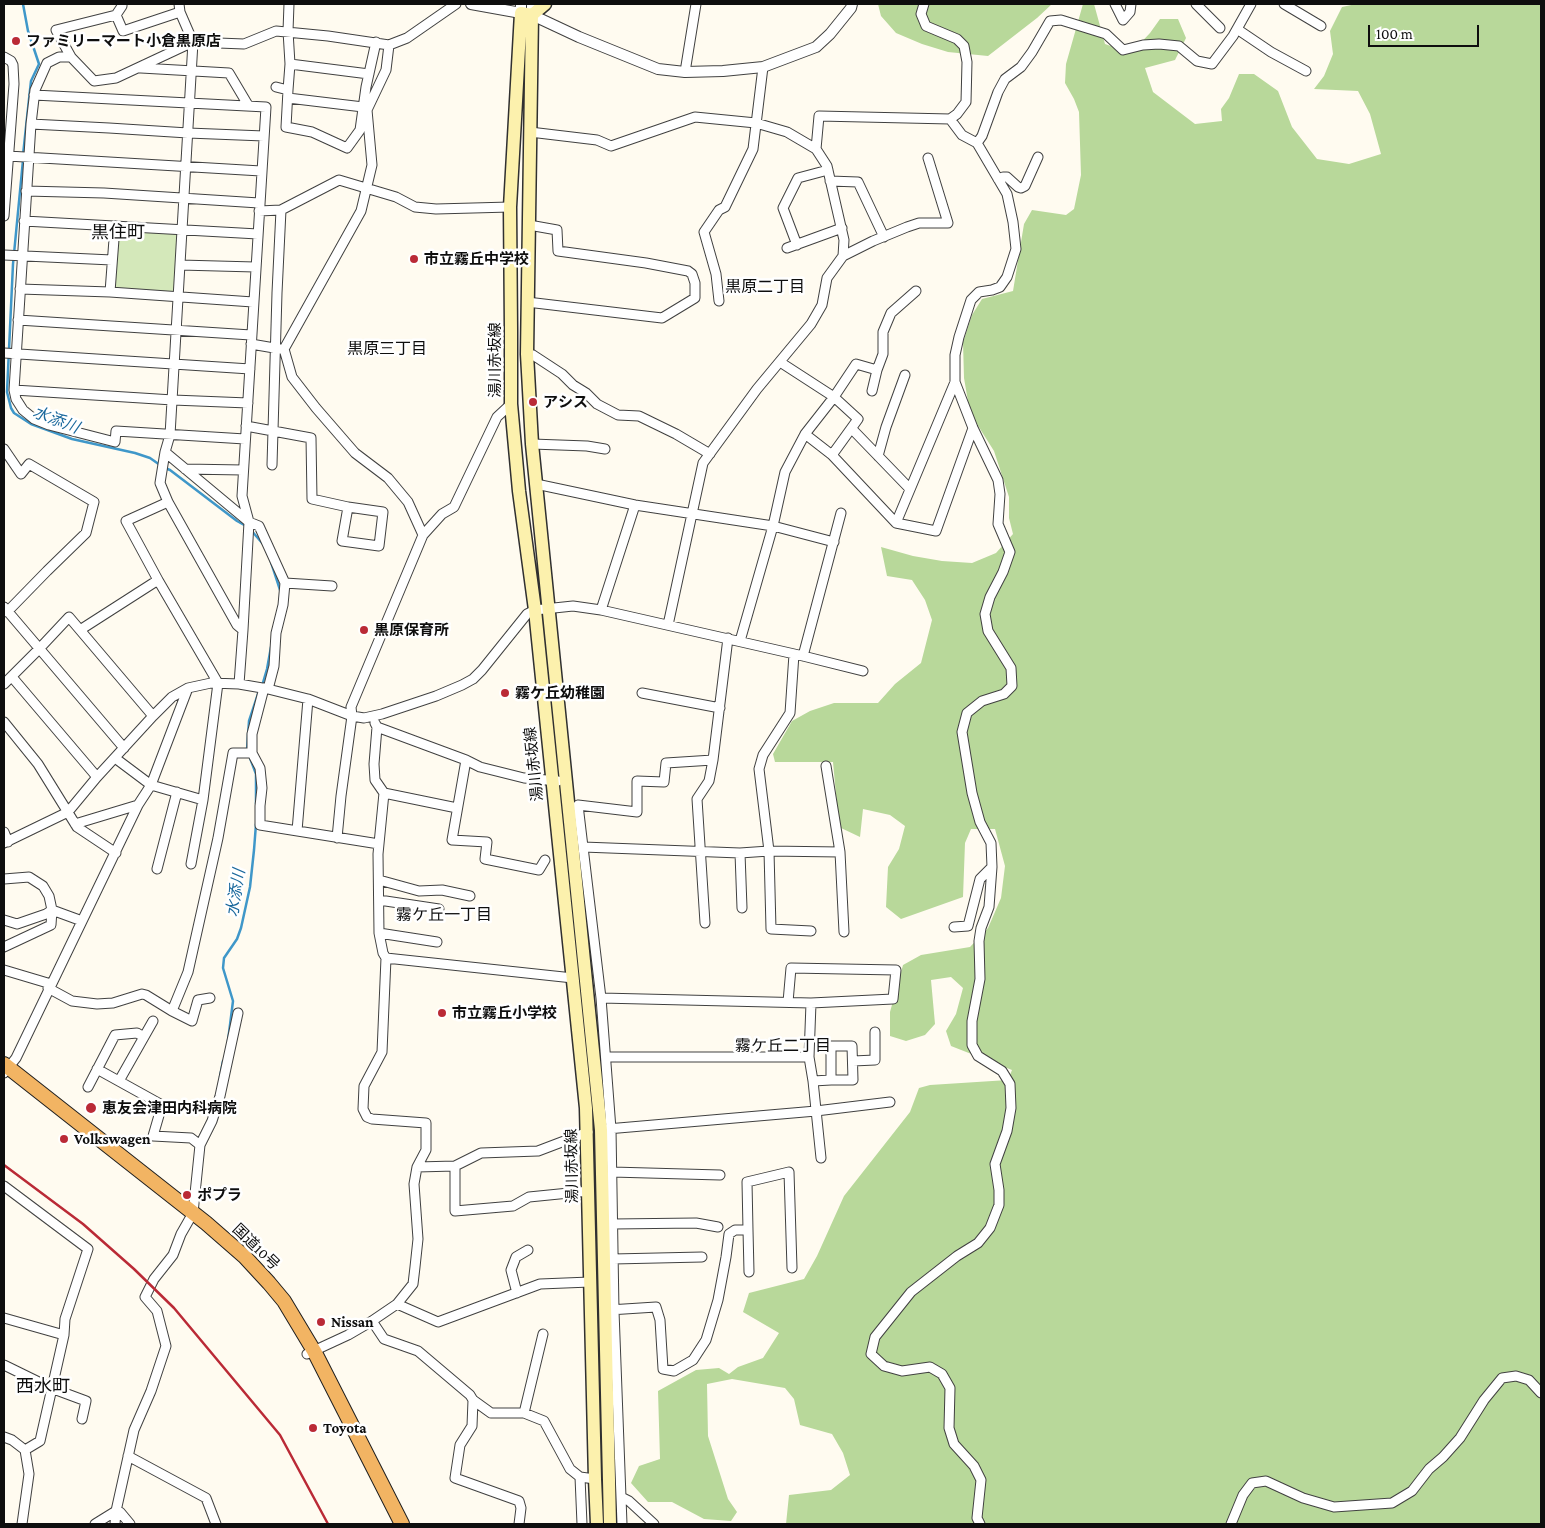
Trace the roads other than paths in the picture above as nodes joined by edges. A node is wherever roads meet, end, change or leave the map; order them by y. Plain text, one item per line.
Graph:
1 (122, 4) edge
2 (289, 4) edge
3 (456, 4) edge
4 (471, 4) edge
5 (545, 4) edge
6 (696, 4) edge
7 (852, 4) edge
8 (924, 4) edge
9 (1115, 4) edge
10 (1131, 4) edge
11 (1196, 4) edge
12 (1251, 4) edge
13 (1284, 4) edge
14 (179, 8) edge
15 (526, 9) edge
16 (116, 14) junction
17 (1320, 26) dead end
18 (1220, 28) dead end
19 (1237, 29) junction
20 (288, 31) junction
21 (193, 42) junction
22 (376, 42) junction
23 (389, 45) junction
24 (4, 57) edge
25 (72, 57) junction
26 (290, 64) junction
27 (763, 67) junction
28 (138, 68) junction
29 (192, 72) junction
30 (685, 72) junction
31 (1306, 72) dead end
32 (369, 74) junction
33 (276, 87) dead end
34 (34, 94) junction
35 (288, 94) junction
36 (190, 102) junction
37 (248, 105) junction
38 (363, 107) junction
39 (950, 119) junction
40 (756, 123) junction
41 (31, 124) junction
42 (530, 132) junction
43 (188, 133) junction
44 (264, 136) junction
45 (977, 143) junction
46 (816, 149) junction
47 (8, 156) junction
48 (24, 157) junction
49 (1038, 157) dead end
50 (928, 158) dead end
51 (186, 167) junction
52 (828, 170) junction
53 (261, 171) junction
54 (998, 179) junction
55 (830, 181) junction
56 (367, 188) junction
57 (26, 191) junction
58 (184, 199) junction
59 (259, 207) junction
60 (510, 207) junction
61 (281, 210) junction
62 (4, 216) edge
63 (24, 221) junction
64 (529, 225) junction
65 (115, 226) junction
66 (842, 228) junction
67 (182, 230) junction
68 (258, 234) junction
69 (884, 237) junction
70 (797, 244) junction
71 (787, 248) dead end
72 (4, 255) edge
73 (22, 256) junction
74 (843, 256) junction
75 (112, 260) junction
76 (180, 265) junction
77 (255, 267) junction
78 (20, 289) junction
79 (916, 291) dead end
80 (110, 292) junction
81 (178, 298) junction
82 (719, 301) dead end
83 (253, 302) junction
84 (528, 302) junction
85 (18, 320) junction
86 (177, 330) junction
87 (251, 340) junction
88 (280, 349) junction
89 (9, 354) edge
90 (528, 354) junction
91 (780, 362) junction
92 (175, 364) junction
93 (250, 369) junction
94 (878, 370) junction
95 (905, 375) dead end
96 (955, 382) junction
97 (14, 390) junction
98 (872, 391) dead end
99 (834, 397) junction
100 (173, 400) junction
101 (248, 403) junction
102 (511, 404) junction
103 (246, 426) junction
104 (973, 428) junction
105 (852, 429) junction
106 (273, 431) junction
107 (805, 434) junction
108 (170, 435) junction
109 (245, 439) junction
110 (532, 444) junction
111 (4, 449) edge
112 (605, 449) dead end
113 (165, 452) junction
114 (710, 454) junction
115 (832, 455) junction
116 (878, 456) junction
117 (272, 465) dead end
118 (185, 469) junction
119 (243, 470) junction
120 (536, 484) junction
121 (910, 489) junction
122 (168, 502) junction
123 (635, 505) junction
124 (348, 507) junction
125 (693, 513) junction
126 (841, 513) dead end
127 (249, 522) junction
128 (896, 523) junction
129 (773, 526) junction
130 (423, 535) junction
131 (834, 542) junction
132 (158, 580) junction
133 (285, 583) junction
134 (332, 586) dead end
135 (6, 609) edge
136 (535, 610) junction
137 (548, 610) junction
138 (601, 610) junction
139 (668, 625) junction
140 (80, 630) junction
141 (243, 630) junction
142 (728, 638) junction
143 (740, 642) junction
144 (39, 650) junction
145 (799, 655) junction
146 (863, 671) dead end
147 (12, 677) junction
148 (218, 683) junction
149 (4, 684) edge
150 (239, 684) junction
151 (188, 688) junction
152 (266, 689) junction
153 (642, 693) dead end
154 (308, 699) junction
155 (720, 708) junction
156 (153, 716) junction
157 (352, 716) junction
158 (372, 716) junction
159 (4, 722) edge
160 (377, 727) junction
161 (124, 748) junction
162 (252, 753) junction
163 (114, 758) junction
164 (466, 760) junction
165 (713, 760) junction
166 (826, 766) dead end
167 (97, 777) junction
168 (552, 780) junction
169 (567, 781) junction
170 (151, 785) junction
171 (177, 792) junction
172 (384, 793) junction
173 (203, 800) junction
174 (138, 805) junction
175 (457, 808) junction
176 (68, 812) junction
177 (76, 824) junction
178 (297, 831) junction
179 (4, 832) edge
180 (337, 838) junction
181 (6, 843) edge
182 (379, 844) junction
183 (583, 847) junction
184 (701, 851) junction
185 (769, 851) junction
186 (840, 852) junction
187 (116, 853) junction
188 (740, 853) junction
189 (545, 860) dead end
190 (191, 864) dead end
191 (992, 867) junction
192 (157, 869) dead end
193 (4, 879) edge
194 (379, 880) junction
195 (470, 896) dead end
196 (379, 900) junction
197 (742, 908) dead end
198 (439, 909) dead end
199 (52, 910) junction
200 (4, 920) edge
201 (82, 921) junction
202 (705, 923) dead end
203 (954, 927) dead end
204 (811, 931) dead end
205 (844, 932) dead end
206 (379, 933) junction
207 (437, 942) dead end
208 (4, 947) edge
209 (386, 958) junction
210 (4, 970) edge
211 (573, 978) junction
212 (49, 986) junction
213 (210, 998) dead end
214 (601, 998) junction
215 (788, 1002) junction
216 (811, 1003) junction
217 (172, 1011) junction
218 (238, 1013) dead end
219 (152, 1021) dead end
220 (875, 1032) dead end
221 (144, 1037) junction
222 (606, 1057) junction
223 (808, 1058) junction
224 (853, 1061) junction
225 (5, 1069) edge
226 (97, 1069) junction
227 (831, 1080) junction
228 (119, 1081) junction
229 (813, 1081) junction
230 (88, 1087) dead end
231 (890, 1102) dead end
232 (816, 1111) junction
233 (606, 1130) junction
234 (588, 1132) junction
235 (200, 1145) junction
236 (821, 1158) dead end
237 (455, 1166) junction
238 (417, 1167) junction
239 (612, 1172) junction
240 (720, 1175) dead end
241 (4, 1186) edge
242 (589, 1191) junction
243 (191, 1217) junction
244 (613, 1224) junction
245 (718, 1226) dead end
246 (748, 1230) junction
247 (528, 1250) dead end
248 (702, 1257) dead end
249 (614, 1259) junction
250 (792, 1268) dead end
251 (749, 1272) dead end
252 (590, 1282) junction
253 (517, 1293) junction
254 (397, 1304) junction
255 (610, 1310) junction
256 (592, 1313) junction
257 (4, 1318) edge
258 (372, 1321) junction
259 (543, 1334) dead end
260 (64, 1336) junction
261 (310, 1352) junction
262 (4, 1365) edge
263 (51, 1388) junction
264 (1541, 1393) edge
265 (473, 1400) junction
266 (524, 1413) junction
267 (82, 1419) dead end
268 (4, 1437) edge
269 (25, 1450) junction
270 (128, 1456) junction
271 (580, 1477) junction
272 (594, 1479) junction
273 (621, 1497) junction
274 (116, 1512) junction
275 (22, 1524) edge
276 (95, 1524) edge
277 (116, 1524) edge
278 (130, 1524) edge
279 (216, 1524) edge
280 (392, 1524) edge
281 (402, 1524) edge
282 (519, 1524) edge
283 (582, 1524) edge
284 (597, 1524) edge
285 (610, 1524) edge
286 (622, 1524) edge
287 (654, 1524) edge
288 (980, 1524) edge
289 (1231, 1524) edge

1 - 16 street
2 - 20 street
3 - 23 street
4 - 15 street
5 - 15 main road
6 - 30 street
7 - 27 street
8 - 39 street
9 - 10 street
11 - 18 street
12 - 19 street
13 - 17 street
14 - 16 street
14 - 21 street
15 - 30 street
15 - 42 main road, 湯川赤坂線
15 - 60 main road, 湯川赤坂線
16 - 25 street
19 - 31 street
19 - 45 street
20 - 21 street
20 - 22 street
20 - 26 street
21 - 28 street
21 - 29 street
22 - 23 street
22 - 32 street
23 - 56 street
24 - 47 street
25 - 28 street
25 - 34 street
26 - 32 street
26 - 35 street
27 - 30 street
27 - 40 street
28 - 29 street
29 - 36 street
29 - 37 street
32 - 38 street
33 - 35 street
34 - 36 street
34 - 41 street
35 - 38 street
35 - 38 street
36 - 37 street
36 - 43 street
37 - 44 street
39 - 45 street
39 - 46 street
40 - 42 street
40 - 46 street
40 - 82 street
41 - 43 street
41 - 48 street
42 - 64 main road, 湯川赤坂線
43 - 44 street
43 - 51 street
44 - 53 street
45 - 54 street
46 - 52 street
47 - 48 street
47 - 62 street
48 - 51 street
48 - 57 street
49 - 54 street
50 - 69 street
51 - 53 street
51 - 58 street
52 - 55 street
52 - 70 street
53 - 59 street
54 - 96 street
55 - 66 street
55 - 69 street
56 - 60 street
56 - 61 street
56 - 88 street
57 - 58 street
57 - 63 street
58 - 59 street
58 - 67 street
59 - 61 street
59 - 68 street
60 - 102 main road, 湯川赤坂線
61 - 88 street
63 - 65 street
63 - 73 street
64 - 84 main road, 湯川赤坂線
64 - 84 street
65 - 67 street
65 - 75 street
66 - 70 street
66 - 74 street
67 - 68 street
67 - 76 street
68 - 77 street
69 - 74 street
70 - 71 street
72 - 73 street
73 - 75 street
73 - 78 street
74 - 91 street
75 - 80 street
76 - 77 street
76 - 81 street
77 - 83 street
78 - 80 street
78 - 85 street
79 - 94 street
80 - 81 street
81 - 83 street
81 - 86 street
83 - 87 street
84 - 90 main road, 湯川赤坂線
85 - 86 street
85 - 89 street
86 - 87 street
86 - 92 street
87 - 88 street
87 - 93 street
88 - 106 street
88 - 130 street
89 - 92 street
89 - 97 street
90 - 110 main road, 湯川赤坂線
90 - 114 street
91 - 99 street
91 - 114 street
92 - 93 street
92 - 100 street
93 - 101 street
94 - 98 street
94 - 99 street
95 - 116 street
96 - 104 street
96 - 121 street
97 - 100 street
97 - 108 street
99 - 105 street
99 - 107 street
100 - 101 street
100 - 108 street
101 - 103 street
102 - 130 street
102 - 136 main road, 湯川赤坂線
103 - 106 street
103 - 109 street
104 - 128 street
104 - 191 street
105 - 115 street
105 - 116 street
106 - 117 street
106 - 124 street
107 - 115 street
107 - 129 street
108 - 109 street
108 - 113 street
109 - 119 street
110 - 112 street
110 - 120 main road, 湯川赤坂線
111 - 135 street
113 - 118 street
113 - 122 street
114 - 125 street
115 - 128 street
116 - 121 street
118 - 119 street
118 - 127 street
119 - 127 street
120 - 123 street
120 - 137 main road, 湯川赤坂線
121 - 128 street
122 - 132 street
122 - 141 street
123 - 125 street
123 - 138 street
124 - 124 street
125 - 129 street
125 - 139 street
126 - 131 street
127 - 133 street
127 - 141 street
129 - 131 street
129 - 143 street
130 - 157 street
131 - 145 street
132 - 140 street
132 - 148 street
133 - 134 street
133 - 152 street
135 - 144 street
136 - 137 street
136 - 158 street
136 - 168 main road, 湯川赤坂線
137 - 138 street
137 - 169 main road, 湯川赤坂線
138 - 139 street
139 - 142 street
140 - 144 street
140 - 156 street
141 - 150 street
142 - 143 street
142 - 155 street
143 - 145 street
144 - 147 street
144 - 161 street
145 - 146 street
145 - 185 street
147 - 149 street
147 - 167 street
148 - 150 street
148 - 151 street
148 - 173 street
150 - 152 street
151 - 156 street
151 - 170 street
152 - 154 street
152 - 162 street
153 - 155 street
154 - 157 street
154 - 178 street
155 - 165 street
156 - 161 street
157 - 158 street
157 - 180 street
158 - 160 street
159 - 176 street
160 - 164 street
160 - 172 street
161 - 163 street
162 - 178 street
162 - 217 street
163 - 167 street
163 - 170 street
164 - 168 street
164 - 175 street
165 - 183 street
165 - 184 street
166 - 186 street
167 - 176 street
168 - 169 street
168 - 211 main road, 湯川赤坂線
169 - 233 main road, 湯川赤坂線
170 - 171 street
170 - 174 street
171 - 173 street
171 - 192 street
172 - 175 street
172 - 182 street
173 - 190 street
174 - 177 street
174 - 187 street
175 - 189 street
176 - 177 street
176 - 181 street
177 - 187 street
178 - 180 street
179 - 181 street
180 - 182 street
182 - 194 street
183 - 184 street
183 - 214 street
184 - 188 street
184 - 202 street
185 - 186 street
185 - 188 street
185 - 204 street
186 - 205 street
187 - 201 street
188 - 197 street
191 - 203 street
191 - 288 street
193 - 199 street
194 - 195 street
194 - 196 street
196 - 198 street
196 - 206 street
199 - 200 street
199 - 201 street
199 - 208 street
201 - 212 street
206 - 207 street
206 - 209 street
209 - 211 street
209 - 238 street
210 - 212 street
211 - 234 main road, 湯川赤坂線
212 - 217 street
212 - 225 street
213 - 217 street
214 - 215 street
214 - 222 street
215 - 216 street
215 - 216 street
216 - 223 street
218 - 235 street
219 - 221 street
220 - 224 street
221 - 226 street
221 - 228 street
222 - 223 street
222 - 233 street
223 - 229 street
224 - 227 street
224 - 227 street
225 - 243 highway, 国道10号
226 - 228 street
226 - 230 street
227 - 229 street
228 - 235 street
229 - 232 street
231 - 232 street
232 - 233 street
232 - 236 street
233 - 239 street
233 - 255 main road, 湯川赤坂線
234 - 237 street
234 - 242 main road, 湯川赤坂線
235 - 243 street
237 - 238 street
237 - 242 street
238 - 254 street
239 - 240 street
239 - 244 street
241 - 260 street
242 - 252 main road, 湯川赤坂線
243 - 261 highway, 国道10号
243 - 270 street
244 - 245 street
244 - 249 street
246 - 250 street
246 - 251 street
246 - 255 street
247 - 253 street
248 - 249 street
249 - 255 street
252 - 253 street
252 - 256 main road, 湯川赤坂線
253 - 254 street
254 - 258 street
255 - 256 street
255 - 273 street
255 - 285 main road, 湯川赤坂線
256 - 272 main road, 湯川赤坂線
257 - 260 street
258 - 261 street
258 - 265 street
259 - 266 street
260 - 263 street
261 - 280 highway, 国道10号
261 - 281 highway, 国道10号
262 - 263 street
263 - 267 street
263 - 269 street
264 - 289 street
265 - 266 street
265 - 282 street
266 - 271 street
268 - 269 street
269 - 275 street
270 - 274 street
270 - 279 street
271 - 272 street
271 - 283 street
272 - 284 main road, 湯川赤坂線
273 - 286 street
273 - 287 street
274 - 276 street
274 - 277 street
274 - 278 street

